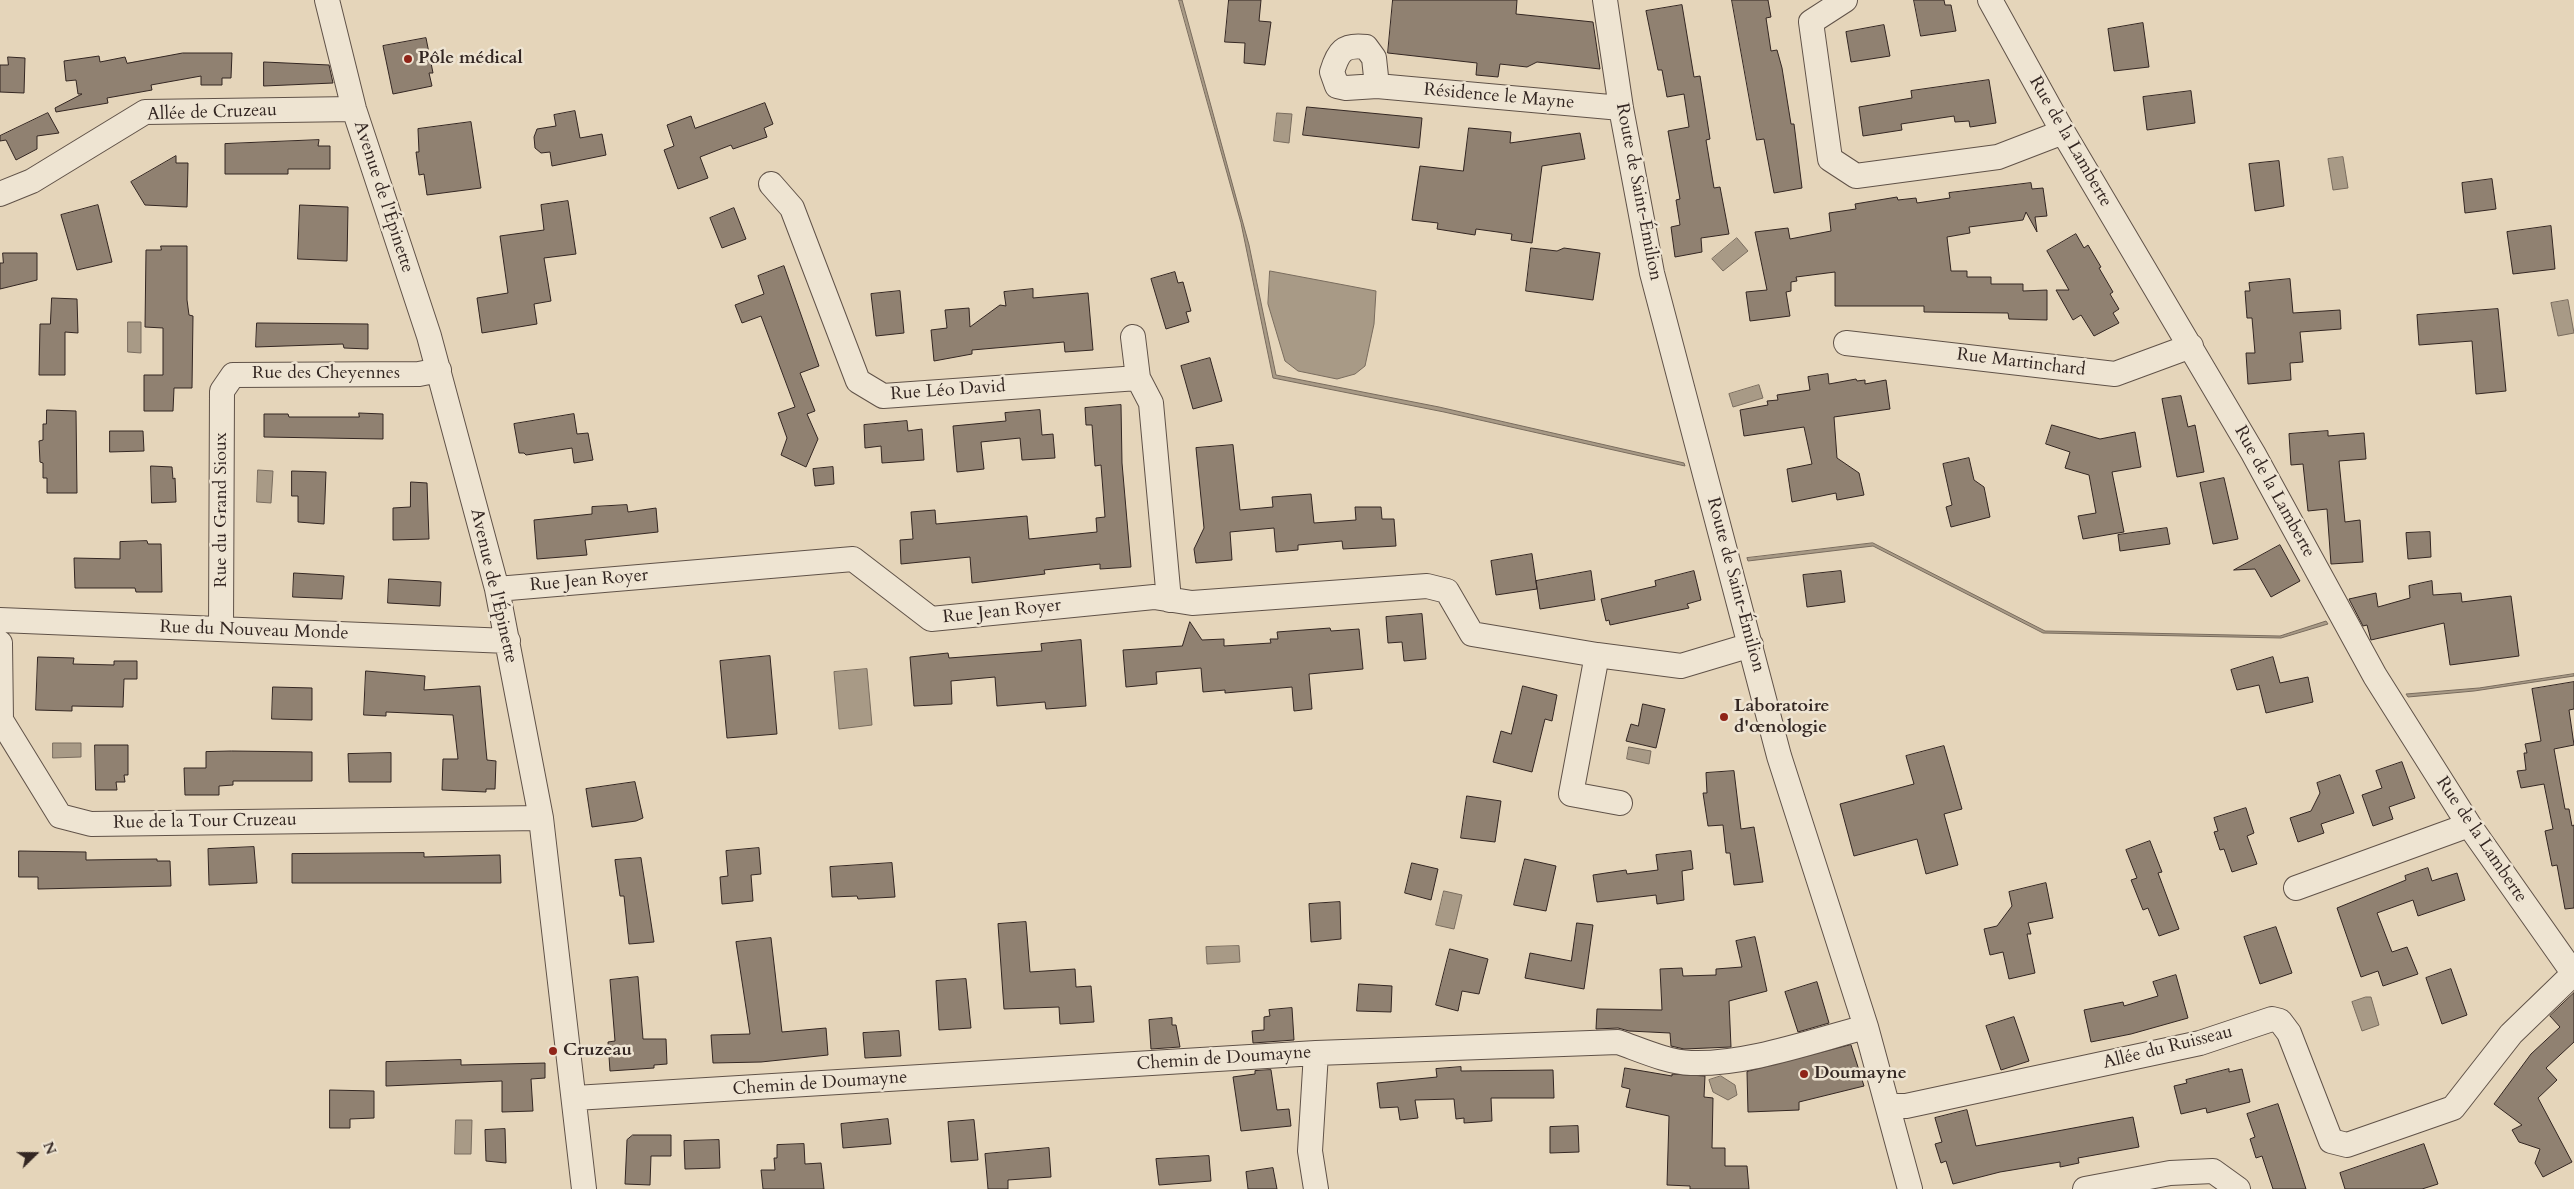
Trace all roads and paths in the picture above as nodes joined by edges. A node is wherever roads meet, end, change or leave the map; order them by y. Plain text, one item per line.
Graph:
1 (327, 0) edge
2 (1605, 0) edge
3 (1845, 0) edge
4 (1990, 0) edge
5 (1376, 86) dead end
6 (1621, 108) junction
7 (354, 109) junction
8 (2063, 132) junction
9 (771, 184) dead end
10 (0, 194) edge
11 (1133, 337) dead end
12 (1846, 343) dead end
13 (2191, 346) junction
14 (439, 370) junction
15 (1138, 378) junction
16 (222, 391) joint
17 (497, 589) junction
18 (1169, 600) junction
19 (0, 620) edge
20 (221, 629) junction
21 (508, 641) junction
22 (0, 643) edge
23 (1751, 645) junction
24 (1597, 655) junction
25 (1620, 803) dead end
26 (540, 818) junction
27 (2469, 825) junction
28 (2296, 888) dead end
29 (2574, 974) edge
30 (1866, 1027) junction
31 (1316, 1053) junction
32 (575, 1098) junction
33 (1888, 1106) junction
34 (584, 1189) edge
35 (1316, 1189) edge
36 (1910, 1189) edge
37 (2085, 1189) edge
38 (2238, 1189) edge

1 - 7 street, Avenue de l'Épinette
2 - 6 street, Route de Saint-Émilion
3 - 8 street
4 - 8 street, Rue de la Lamberte
5 - 6 street, Résidence le Mayne
6 - 23 street, Route de Saint-Émilion
7 - 10 street, Allée de Cruzeau
7 - 14 street, Avenue de l'Épinette
8 - 13 street, Rue de la Lamberte
9 - 15 street, Rue Léo David
11 - 15 street
12 - 13 street, Rue Martinchard
13 - 27 street, Rue de la Lamberte
14 - 16 street, Rue des Cheyennes
14 - 17 street, Avenue de l'Épinette
15 - 18 street
16 - 20 street, Rue du Grand Sioux
17 - 18 street, Rue Jean Royer
17 - 21 street, Avenue de l'Épinette
18 - 24 street, Rue Jean Royer
19 - 20 street, Rue du Nouveau Monde
20 - 21 street, Rue du Nouveau Monde
21 - 26 street, Avenue de l'Épinette
22 - 26 street, Rue de la Tour Cruzeau
23 - 24 street
23 - 30 street, Route de Saint-Émilion
24 - 25 street
26 - 32 street, Avenue de l'Épinette
27 - 28 street
27 - 29 street, Rue de la Lamberte
29 - 33 street, Allée du Ruisseau
30 - 31 street, Chemin de Doumayne
30 - 33 street, Route de Saint-Émilion
31 - 32 street, Chemin de Doumayne
31 - 35 street
32 - 34 street, Avenue de l'Épinette
33 - 36 street, Route de Saint-Émilion
37 - 38 street

